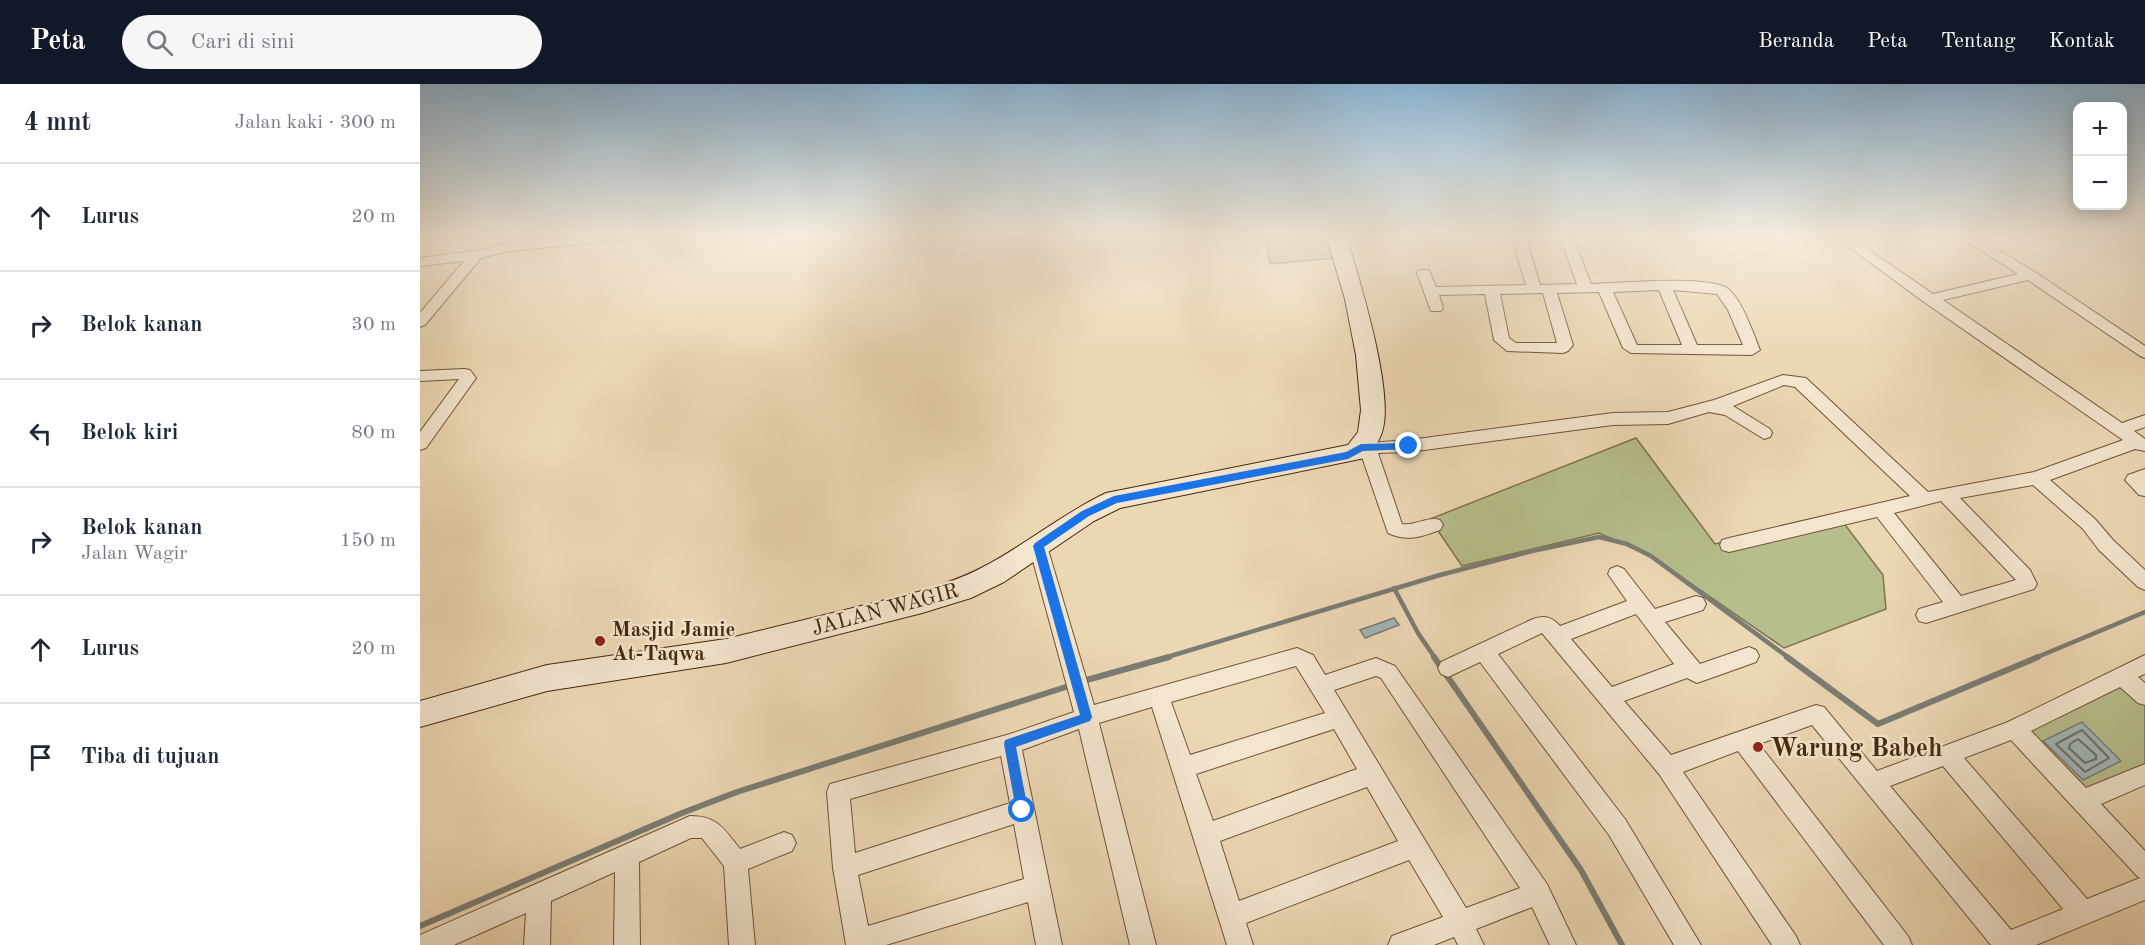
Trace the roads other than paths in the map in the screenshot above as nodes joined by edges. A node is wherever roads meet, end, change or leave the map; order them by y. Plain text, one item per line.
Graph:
1 (459, 275) edge
2 (1348, 275) edge
3 (1425, 275) edge
4 (1535, 275) edge
5 (1581, 275) edge
6 (1896, 275) edge
7 (2030, 275) joint
8 (1586, 288) junction
9 (1604, 288) junction
10 (1665, 288) junction
11 (1541, 289) junction
12 (1430, 291) junction
13 (1492, 291) junction
14 (1929, 299) junction
15 (1436, 308) dead end
16 (420, 322) edge
17 (1691, 349) junction
18 (2145, 353) edge
19 (420, 377) edge
20 (1716, 406) junction
21 (2145, 422) edge
22 (2120, 430) junction
23 (1764, 433) dead end
24 (420, 444) edge
25 (2140, 445) edge
26 (1365, 448) junction
27 (2145, 475) edge
28 (2036, 478) junction
29 (2145, 490) edge
30 (1945, 494) junction
31 (1925, 499) junction
32 (1881, 509) junction
33 (1434, 525) dead end
34 (1729, 545) dead end
35 (1038, 546) junction
36 (1617, 574) dead end
37 (2145, 582) edge
38 (1695, 604) dead end
39 (1958, 606) junction
40 (1645, 611) junction
41 (1926, 615) dead end
42 (1557, 636) junction
43 (1484, 651) junction
44 (1749, 656) dead end
45 (2145, 664) edge
46 (1448, 668) dead end
47 (1689, 668) junction
48 (2122, 676) junction
49 (1320, 686) junction
50 (1081, 696) junction
51 (2145, 696) edge
52 (1159, 697) junction
53 (1608, 698) junction
54 (420, 714) edge
55 (1340, 718) junction
56 (2015, 729) junction
57 (1742, 739) junction
58 (1010, 744) junction
59 (1947, 755) junction
60 (1667, 767) junction
61 (1182, 768) junction
62 (1373, 774) junction
63 (2145, 774) edge
64 (1874, 782) junction
65 (2082, 801) junction
66 (1022, 810) junction
67 (1206, 835) junction
68 (784, 843) dead end
69 (1414, 846) junction
70 (627, 856) junction
71 (736, 862) junction
72 (845, 868) junction
73 (2145, 868) edge
74 (1036, 887) junction
75 (2145, 888) edge
76 (1538, 893) junction
77 (539, 896) junction
78 (2083, 913) junction
79 (1230, 917) junction
80 (1460, 922) junction
81 (1417, 942) edge
82 (436, 943) edge
83 (858, 943) edge
84 (537, 945) edge
85 (627, 945) edge
86 (742, 945) edge
87 (1049, 945) edge
88 (1143, 945) edge
89 (1240, 945) edge
90 (1471, 945) edge
91 (1563, 945) edge
92 (1688, 945) edge
93 (1787, 945) edge
94 (1899, 945) edge
95 (2005, 945) edge

1 - 16 street
2 - 26 street
3 - 12 street
4 - 11 street
5 - 8 street
6 - 14 street
7 - 14 street
7 - 18 street
8 - 9 street
8 - 11 street
9 - 10 street
9 - 17 street
10 - 17 street
10 - 17 street
11 - 13 street
11 - 13 street
12 - 13 street
12 - 15 street
14 - 22 street
19 - 24 street
20 - 23 street
20 - 26 street
20 - 31 street
21 - 22 street
22 - 25 street
25 - 28 street
26 - 33 street
26 - 35 street, JALAN WAGIR
27 - 29 street
28 - 30 street
28 - 37 street
30 - 31 street
30 - 39 street
31 - 32 street
32 - 34 street
32 - 39 street
35 - 50 street
35 - 54 street, JALAN WAGIR
36 - 40 street
38 - 40 street
39 - 41 street
40 - 42 street
40 - 47 street
42 - 43 street
42 - 53 street
43 - 46 street
43 - 92 street
44 - 47 street
45 - 48 street
47 - 53 street
48 - 51 street
48 - 56 street
49 - 52 street
49 - 55 street
49 - 76 street
50 - 52 street
50 - 58 street
50 - 88 street
52 - 61 street
53 - 60 street
55 - 61 street
55 - 62 street
56 - 59 street
56 - 65 street
57 - 60 street
57 - 64 street
57 - 94 street
58 - 66 street
58 - 72 street
59 - 64 street
59 - 78 street
60 - 93 street
61 - 67 street
62 - 67 street
62 - 69 street
63 - 65 street
64 - 95 street
65 - 73 street
66 - 72 street
66 - 74 street
67 - 79 street
68 - 71 street
69 - 79 street
69 - 80 street
70 - 71 street
70 - 77 street
70 - 85 street
71 - 86 street
72 - 83 street
74 - 83 street
74 - 87 street
75 - 78 street
76 - 80 street
76 - 91 street
77 - 82 street
77 - 84 street
78 - 95 street
79 - 89 street
80 - 81 street
80 - 90 street

